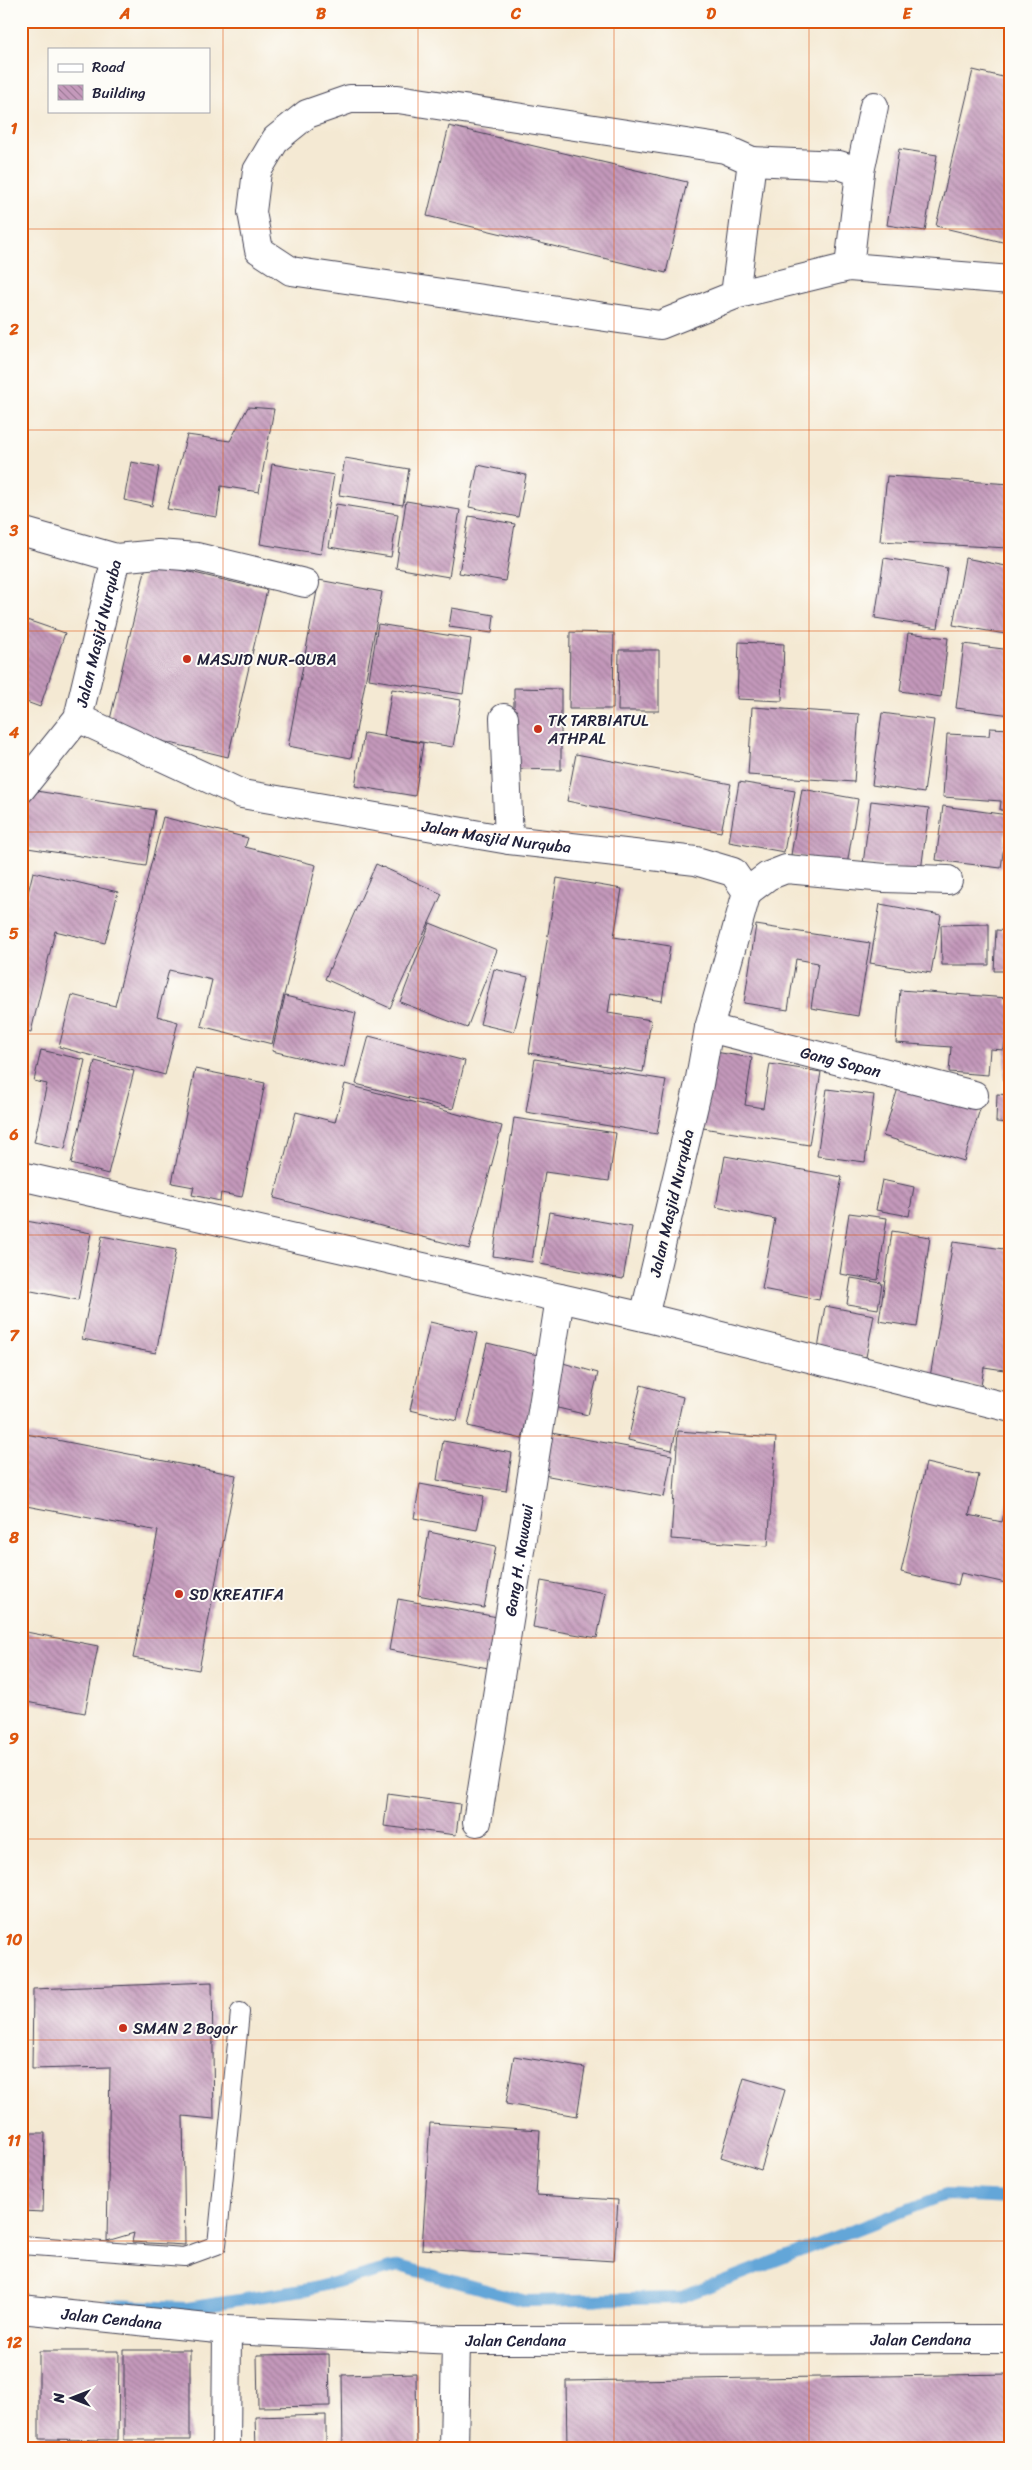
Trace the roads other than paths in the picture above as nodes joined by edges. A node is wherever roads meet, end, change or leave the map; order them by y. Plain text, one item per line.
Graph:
1 (874, 106) dead end
2 (752, 161) junction
3 (860, 172) junction
4 (849, 267) junction
5 (1011, 280) edge
6 (734, 295) junction
7 (21, 531) edge
8 (116, 558) junction
9 (305, 583) dead end
10 (78, 718) junction
11 (504, 718) dead end
12 (21, 789) edge
13 (509, 840) junction
14 (948, 880) dead end
15 (747, 892) junction
16 (709, 1028) junction
17 (974, 1095) dead end
18 (22, 1180) edge
19 (560, 1298) junction
20 (644, 1317) junction
21 (1011, 1408) edge
22 (476, 1822) dead end
23 (240, 2012) dead end
24 (21, 2245) edge
25 (21, 2309) edge
26 (227, 2330) junction
27 (1011, 2339) edge
28 (456, 2340) junction
29 (226, 2449) edge
30 (454, 2449) edge

1 - 3 street
2 - 3 street
2 - 6 street
2 - 6 street
3 - 4 street
4 - 5 street
4 - 6 street
7 - 8 street, Jalan Masjid Nurquba
8 - 9 street
8 - 10 street, Jalan Masjid Nurquba
10 - 12 street
10 - 13 street, Jalan Masjid Nurquba
11 - 13 street
13 - 15 street, Jalan Masjid Nurquba
14 - 15 street
15 - 16 street, Jalan Masjid Nurquba
16 - 17 street, Gang Sopan
16 - 20 street, Jalan Masjid Nurquba
18 - 19 street
19 - 20 street
19 - 22 street, Gang H. Nawawi
20 - 21 street
23 - 24 lane
25 - 26 street, Jalan Cendana
26 - 28 street, Jalan Cendana
26 - 29 street
27 - 28 street, Jalan Cendana
28 - 30 street

